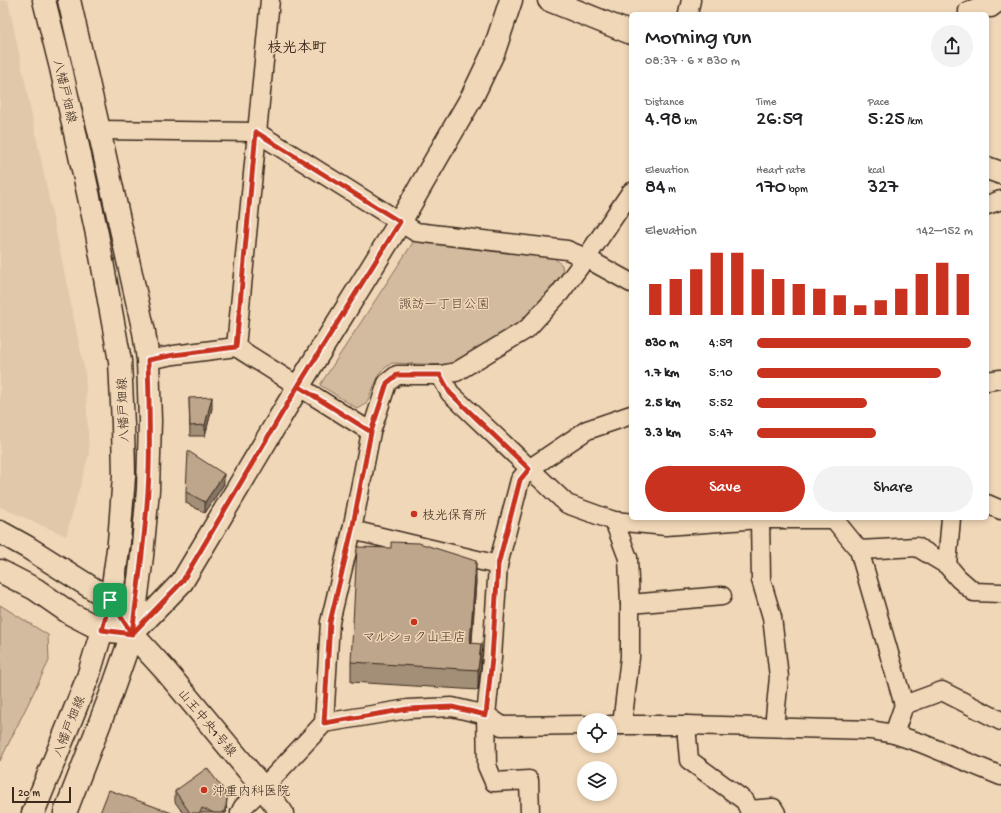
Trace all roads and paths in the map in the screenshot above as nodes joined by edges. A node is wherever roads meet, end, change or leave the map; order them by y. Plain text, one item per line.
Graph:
1 (44, 0) edge
2 (69, 0) edge
3 (270, 0) edge
4 (511, 0) edge
5 (549, 0) edge
6 (691, 0) edge
7 (1001, 0) edge
8 (688, 12) edge
9 (968, 12) edge
10 (629, 31) edge
11 (99, 130) junction
12 (256, 132) junction
13 (989, 169) edge
14 (1001, 173) edge
15 (629, 195) edge
16 (1001, 200) edge
17 (989, 204) edge
18 (400, 222) junction
19 (586, 258) junction
20 (629, 282) edge
21 (236, 347) junction
22 (148, 360) junction
23 (440, 375) junction
24 (1001, 380) edge
25 (989, 382) edge
26 (298, 386) junction
27 (629, 417) edge
28 (371, 432) junction
29 (529, 469) junction
30 (989, 505) edge
31 (1001, 510) edge
32 (736, 520) edge
33 (760, 520) edge
34 (835, 520) edge
35 (951, 520) edge
36 (614, 521) junction
37 (352, 530) junction
38 (0, 532) edge
39 (859, 550) junction
40 (498, 565) junction
41 (947, 565) junction
42 (0, 571) edge
43 (1001, 593) edge
44 (722, 596) dead end
45 (110, 600) junction
46 (630, 604) junction
47 (102, 630) junction
48 (132, 634) junction
49 (904, 705) junction
50 (486, 715) junction
51 (617, 720) edge
52 (1001, 721) edge
53 (324, 723) junction
54 (577, 725) edge
55 (617, 725) edge
56 (686, 725) junction
57 (774, 727) junction
58 (894, 734) junction
59 (1001, 776) edge
60 (263, 788) junction
61 (745, 812) edge
62 (33, 813) edge
63 (65, 813) edge
64 (240, 813) edge
65 (282, 813) edge
66 (530, 813) edge
67 (776, 813) edge

1 - 45 main road, 八幡戸畑線
2 - 11 main road, 八幡戸畑線
3 - 12 street
4 - 18 main road
5 - 10 main road
6 - 8 street
7 - 9 street
11 - 12 street
11 - 22 main road, 八幡戸畑線
12 - 18 street
12 - 21 street
13 - 14 main road
15 - 19 street
16 - 17 street
18 - 19 street
18 - 26 main road
19 - 20 street
19 - 23 street
21 - 22 street
21 - 26 street
22 - 48 main road, 八幡戸畑線
23 - 28 street
23 - 29 street
24 - 25 street
26 - 28 street
26 - 48 main road
27 - 29 street
28 - 37 street
29 - 36 street
29 - 40 street
30 - 31 street
32 - 36 street
33 - 57 street
34 - 39 street
35 - 41 street
36 - 46 street
37 - 40 street
37 - 53 street
38 - 45 main road
39 - 41 street
39 - 49 street
40 - 50 street
41 - 43 street
42 - 47 main road
44 - 46 street
45 - 47 main road, 八幡戸畑線
45 - 48 main road, 山王中央1号線
46 - 51 street
47 - 48 main road
47 - 62 main road, 八幡戸畑線
48 - 60 main road, 山王中央1号線
48 - 63 main road, 八幡戸畑線
49 - 52 street
49 - 58 street
50 - 53 street
50 - 54 street
50 - 66 street
53 - 60 street
55 - 56 street
56 - 57 street
56 - 61 street
57 - 58 street
58 - 59 street
60 - 64 street
60 - 65 main road, 山王中央1号線
61 - 67 street

